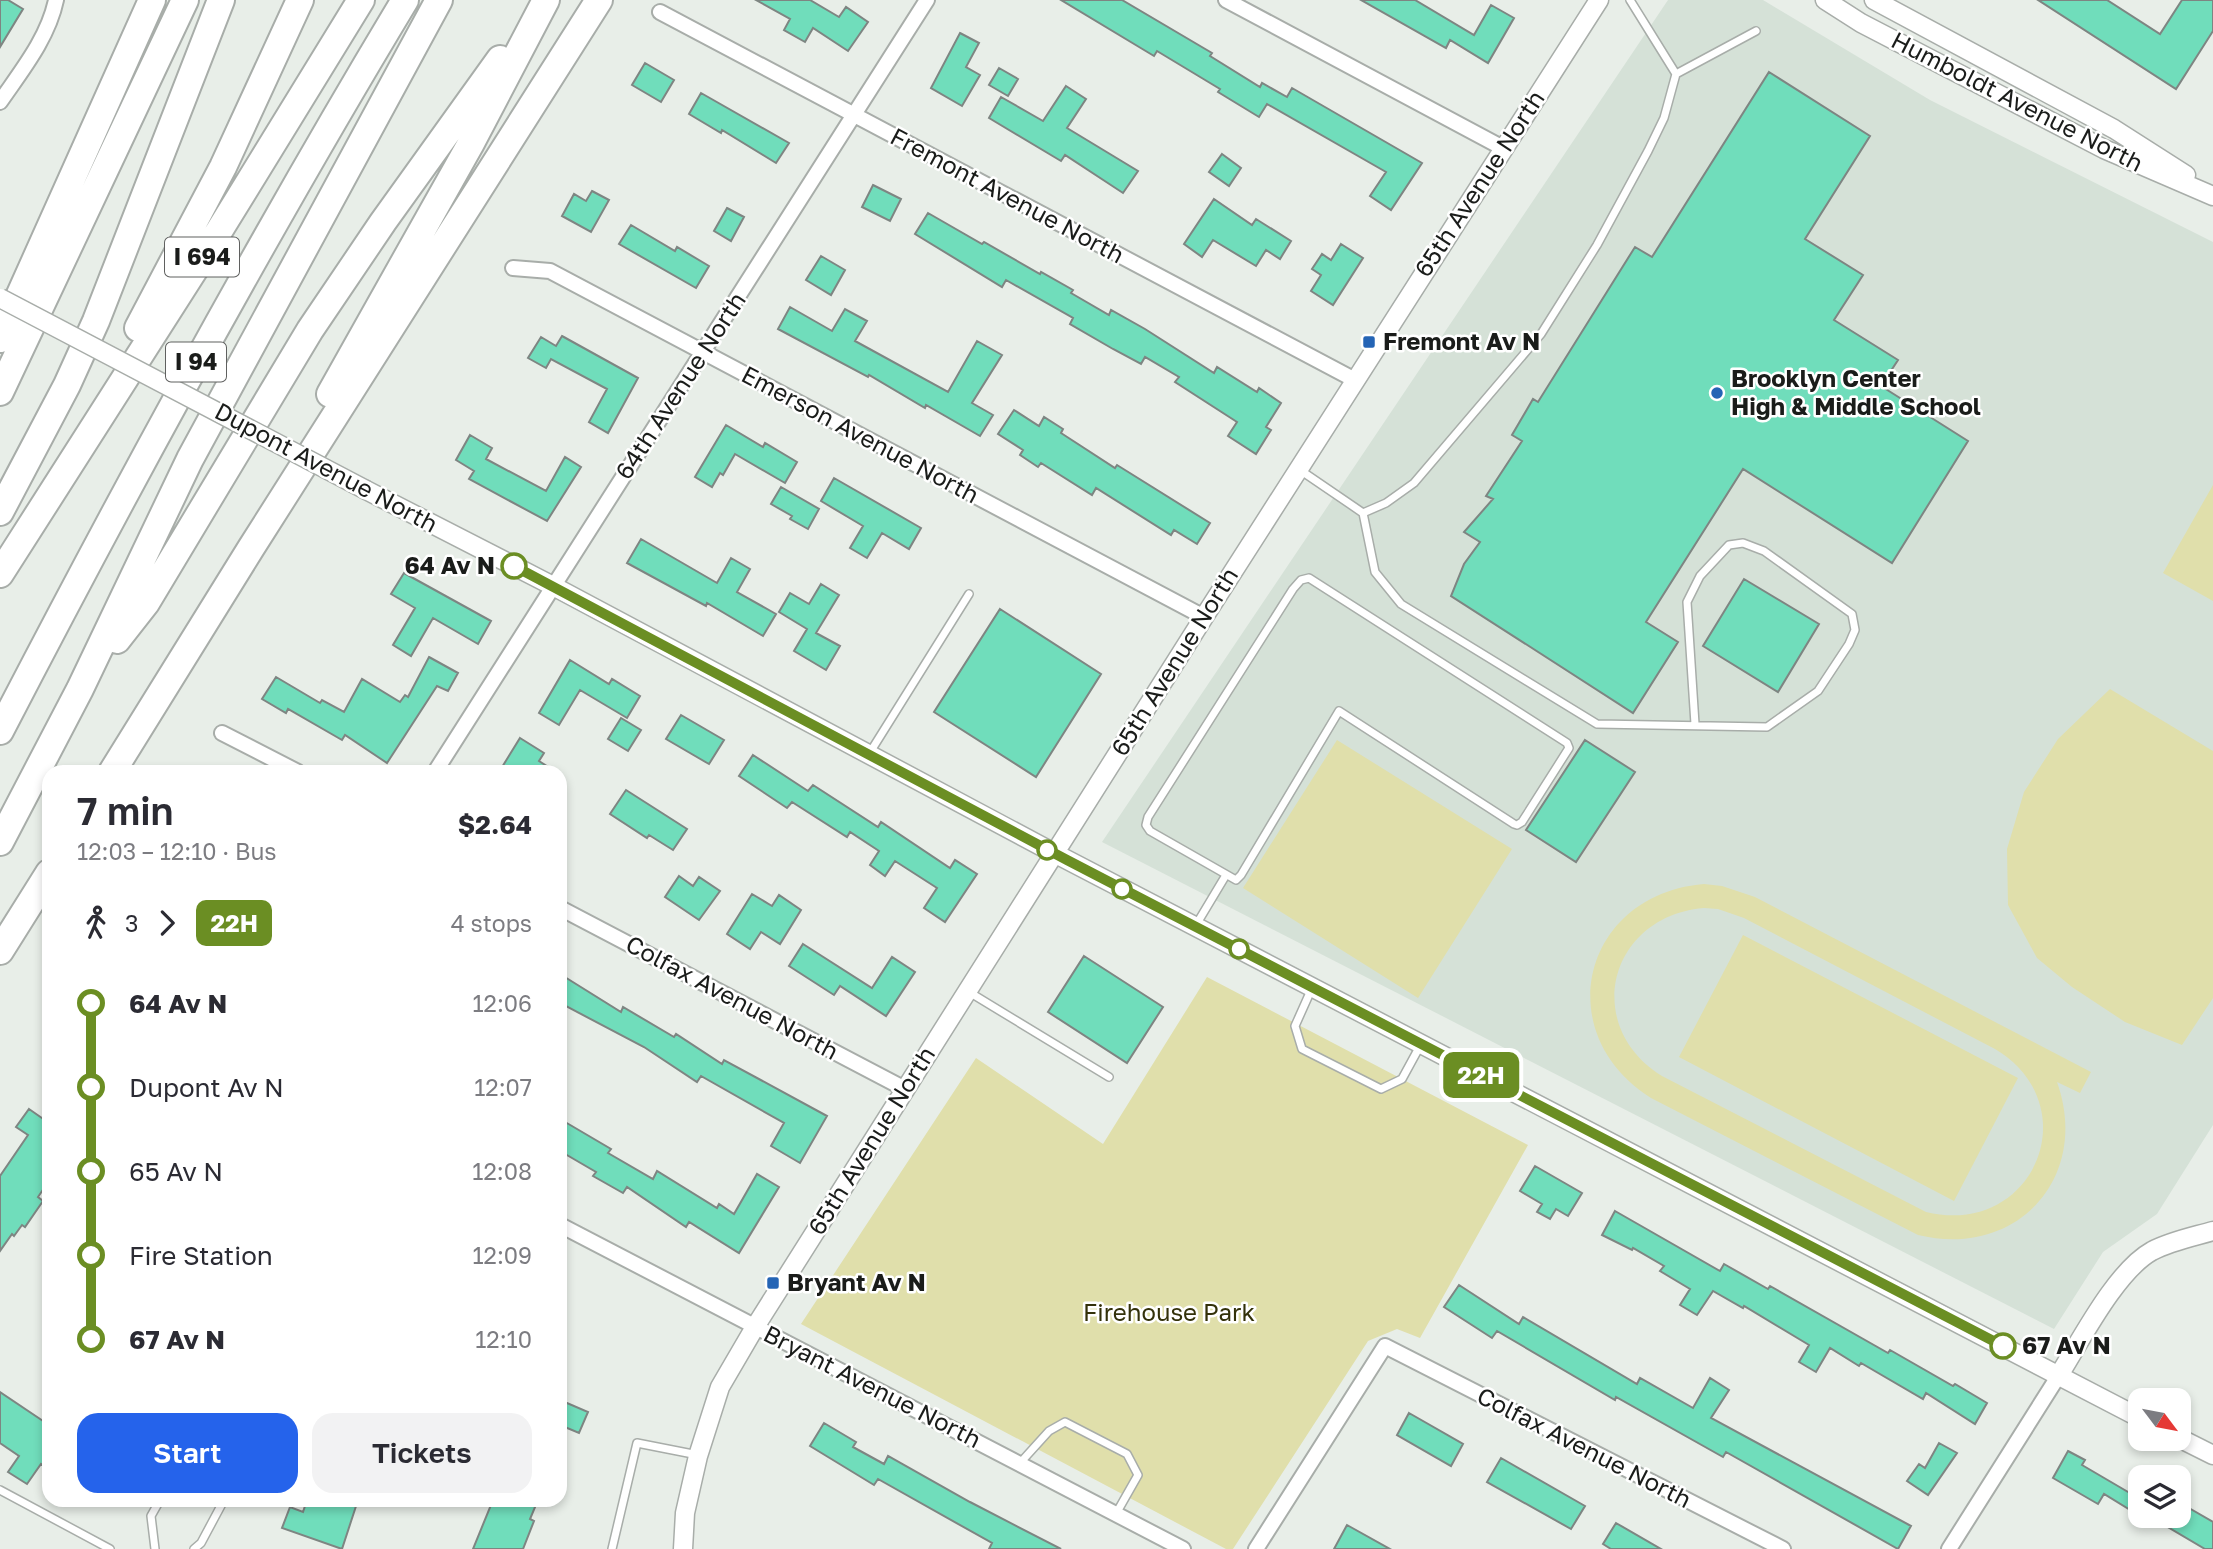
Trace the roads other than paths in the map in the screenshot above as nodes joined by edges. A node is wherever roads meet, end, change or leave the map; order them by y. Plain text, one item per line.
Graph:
1 (56, 0) edge
2 (152, 0) edge
3 (186, 0) edge
4 (221, 0) edge
5 (300, 0) edge
6 (361, 0) edge
7 (405, 0) edge
8 (439, 0) edge
9 (539, 0) edge
10 (546, 0) edge
11 (599, 0) edge
12 (927, 0) edge
13 (1226, 0) edge
14 (1599, 0) edge
15 (1630, 0) edge
16 (1825, 0) edge
17 (1875, 0) edge
18 (660, 12) dead end
19 (1861, 23) junction
20 (1756, 31) dead end
21 (1676, 74) junction
22 (0, 102) edge
23 (854, 115) junction
24 (1503, 148) junction
25 (2213, 194) edge
26 (513, 268) dead end
27 (0, 298) edge
28 (0, 340) edge
29 (702, 352) junction
30 (1355, 380) junction
31 (0, 392) edge
32 (1298, 468) junction
33 (0, 512) edge
34 (40, 512) junction
35 (1363, 513) junction
36 (0, 574) edge
37 (553, 586) junction
38 (969, 594) dead end
39 (1204, 617) junction
40 (80, 689) junction
41 (1695, 724) junction
42 (140, 726) junction
43 (0, 731) edge
44 (222, 733) dead end
45 (869, 755) junction
46 (116, 765) edge
47 (284, 765) edge
48 (439, 765) edge
49 (0, 842) edge
50 (1054, 853) junction
51 (1226, 874) junction
52 (42, 884) edge
53 (567, 912) edge
54 (1195, 926) junction
55 (0, 951) edge
56 (1312, 987) junction
57 (967, 990) junction
58 (1421, 1044) junction
59 (1109, 1077) dead end
60 (905, 1089) junction
61 (567, 1229) edge
62 (2213, 1231) edge
63 (755, 1327) junction
64 (2059, 1376) junction
65 (2128, 1412) edge
66 (2191, 1444) edge
67 (2213, 1455) edge
68 (698, 1456) junction
69 (1020, 1463) junction
70 (0, 1490) edge
71 (156, 1507) edge
72 (220, 1507) edge
73 (1116, 1512) junction
74 (110, 1549) edge
75 (155, 1549) edge
76 (194, 1549) edge
77 (612, 1549) edge
78 (683, 1549) edge
79 (1184, 1549) edge
80 (1256, 1549) edge
81 (1783, 1549) edge
82 (1949, 1549) edge

1 - 22 street
2 - 28 highway
3 - 31 highway
4 - 33 highway
5 - 34 highway
6 - 34 highway, I 694
7 - 43 highway, I 94
8 - 40 highway
9 - 40 highway
10 - 42 highway
11 - 42 highway
12 - 23 street, 64th Avenue North
13 - 24 street
14 - 24 street, 65th Avenue North
15 - 21 lane
16 - 19 street, Humboldt Avenue North
17 - 19 lane
17 - 25 street, Humboldt Avenue North
18 - 23 street, Fremont Avenue North
19 - 25 street, Humboldt Avenue North
20 - 21 lane
21 - 35 lane
23 - 29 street, 64th Avenue North
23 - 30 street, Fremont Avenue North
24 - 30 street, 65th Avenue North
26 - 29 street, Emerson Avenue North
27 - 37 street, Dupont Avenue North, bridge
29 - 37 street, 64th Avenue North
29 - 39 street, Emerson Avenue North
30 - 32 street, 65th Avenue North
32 - 35 lane
32 - 39 street, 65th Avenue North
34 - 36 highway, I 694
35 - 41 lane
37 - 45 street, Dupont Avenue North
37 - 48 street, 64th Avenue North
38 - 45 lane
39 - 50 street, 65th Avenue North
40 - 49 highway
41 - 41 lane
42 - 46 highway
44 - 47 street
45 - 50 street, Dupont Avenue North
50 - 54 street, Dupont Avenue North
50 - 57 street, 65th Avenue North
51 - 51 lane
51 - 54 lane
52 - 55 highway
53 - 60 street, Colfax Avenue North
54 - 56 street, Dupont Avenue North
56 - 58 street, Dupont Avenue North
56 - 58 lane
57 - 59 lane
57 - 60 street, 65th Avenue North
58 - 64 street, Dupont Avenue North
60 - 63 street, 65th Avenue North
61 - 63 street, Bryant Avenue North
62 - 64 street
63 - 68 street, 65th Avenue North
63 - 69 street, Bryant Avenue North
64 - 65 street, Dupont Avenue North
64 - 82 street
66 - 67 street
68 - 77 lane
68 - 78 street, 65th Avenue North
69 - 73 street, Bryant Avenue North
69 - 73 lane
70 - 74 lane
71 - 75 lane
72 - 76 lane
73 - 79 street, Bryant Avenue North
80 - 81 street, Colfax Avenue North

